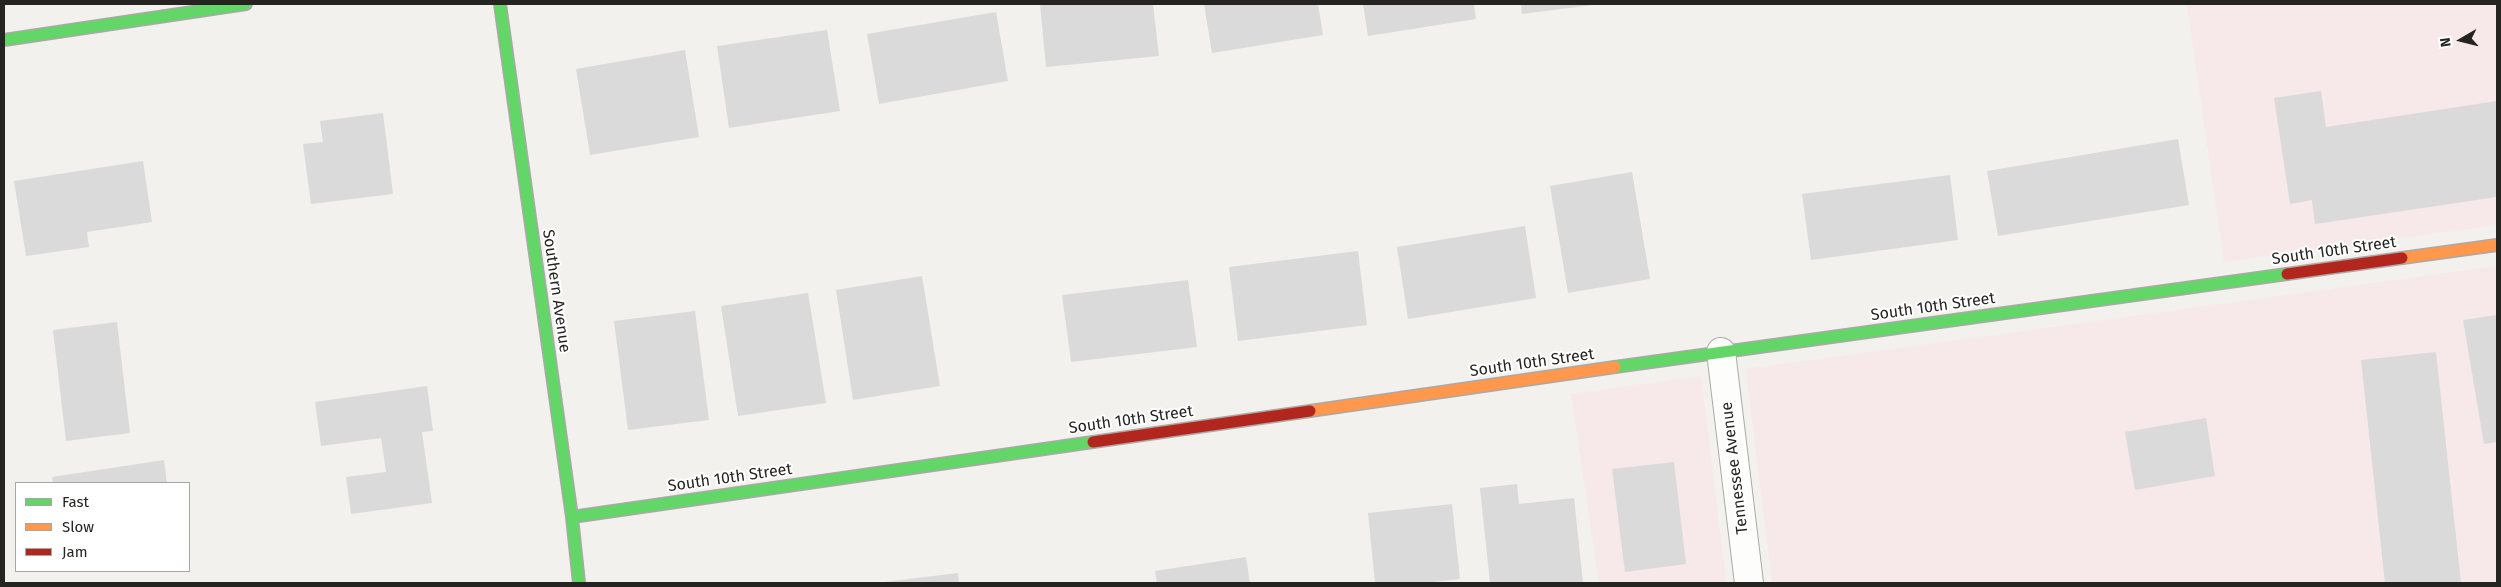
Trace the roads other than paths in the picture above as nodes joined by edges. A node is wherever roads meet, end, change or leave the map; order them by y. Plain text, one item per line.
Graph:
1 (246, 4) edge
2 (500, 4) edge
3 (4, 40) edge
4 (2497, 245) edge
5 (1721, 352) junction
6 (572, 517) junction
7 (579, 583) edge
8 (1749, 583) edge

1 - 3 street
2 - 6 street, Southern Avenue
4 - 5 street, South 10th Street
5 - 6 street, South 10th Street
5 - 8 street, Tennessee Avenue
6 - 7 street, Southern Avenue

